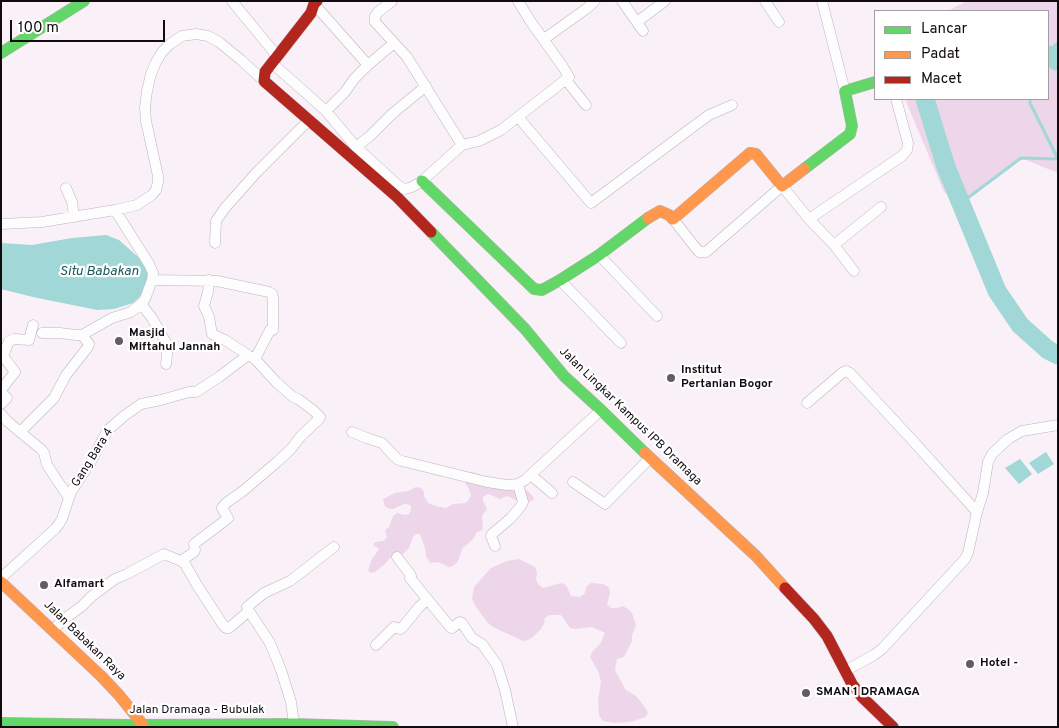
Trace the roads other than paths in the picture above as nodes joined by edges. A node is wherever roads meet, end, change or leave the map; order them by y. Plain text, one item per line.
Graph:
1 (84, 1) edge
2 (232, 1) edge
3 (392, 1) edge
4 (518, 1) edge
5 (595, 1) edge
6 (622, 1) edge
7 (665, 1) edge
8 (765, 1) edge
9 (822, 1) edge
10 (315, 3) edge
11 (637, 22) junction
12 (779, 22) dead end
13 (643, 31) dead end
14 (544, 39) junction
15 (394, 43) junction
16 (1, 54) edge
17 (274, 60) junction
18 (368, 65) junction
19 (566, 80) junction
20 (264, 81) junction
21 (874, 82) edge
22 (426, 86) junction
23 (845, 91) junction
24 (896, 100) edge
25 (586, 105) dead end
26 (732, 106) dead end
27 (326, 111) junction
28 (518, 117) junction
29 (309, 120) junction
30 (462, 145) junction
31 (356, 147) junction
32 (422, 181) junction
33 (782, 186) junction
34 (66, 188) dead end
35 (880, 207) dead end
36 (115, 210) junction
37 (74, 216) junction
38 (809, 219) junction
39 (673, 220) junction
40 (1, 224) edge
41 (215, 243) dead end
42 (834, 245) junction
43 (599, 255) junction
44 (854, 271) dead end
45 (152, 280) junction
46 (209, 280) junction
47 (560, 280) junction
48 (142, 304) junction
49 (657, 316) dead end
50 (33, 325) dead end
51 (42, 333) dead end
52 (82, 335) junction
53 (621, 343) dead end
54 (252, 357) junction
55 (166, 364) dead end
56 (1, 391) edge
57 (1, 404) edge
58 (807, 404) dead end
59 (602, 410) junction
60 (1, 414) edge
61 (1058, 425) edge
62 (20, 432) junction
63 (352, 432) dead end
64 (650, 458) junction
65 (531, 475) junction
66 (573, 482) dead end
67 (518, 484) junction
68 (552, 493) dead end
69 (69, 498) junction
70 (977, 512) junction
71 (495, 546) dead end
72 (334, 547) dead end
73 (397, 557) dead end
74 (181, 561) junction
75 (1, 578) edge
76 (1, 582) edge
77 (428, 600) junction
78 (249, 612) junction
79 (53, 630) junction
80 (376, 645) dead end
81 (845, 671) junction
82 (1, 723) edge
83 (294, 724) junction
84 (136, 725) edge
85 (393, 727) edge
86 (513, 727) edge
87 (892, 727) edge

1 - 16 main road
2 - 17 street
3 - 15 street
4 - 14 street
5 - 14 street
6 - 11 street
7 - 11 street
8 - 12 street
9 - 23 street
10 - 17 main road
10 - 18 street
11 - 13 street
14 - 19 street
15 - 18 street
15 - 22 street
17 - 20 main road
17 - 27 street
18 - 27 street
19 - 25 street
19 - 28 street
20 - 29 main road, Jalan Lingkar Kampus IPB Dramaga
20 - 36 street
21 - 23 main road
22 - 30 street
22 - 31 street
23 - 33 main road
24 - 38 street
26 - 28 street
27 - 31 street
28 - 30 street
29 - 41 street
29 - 59 main road, Jalan Lingkar Kampus IPB Dramaga
30 - 32 street
31 - 32 street
32 - 47 main road
33 - 38 street
33 - 39 street
33 - 39 main road
34 - 37 street
35 - 42 street
36 - 37 street
36 - 45 street
37 - 40 street
38 - 42 street
39 - 43 main road
42 - 44 street
43 - 47 main road
43 - 49 street
45 - 46 street, Gang Bara 4
45 - 48 street
46 - 54 street
46 - 54 street, Gang Bara 4
47 - 53 street
48 - 52 street
48 - 55 street
50 - 56 street
51 - 52 street
52 - 62 street
54 - 69 street, Gang Bara 4
54 - 74 street
56 - 57 street
58 - 70 street
59 - 64 main road, Jalan Lingkar Kampus IPB Dramaga
59 - 65 street
60 - 62 street
61 - 70 street
62 - 69 street
63 - 67 street
64 - 66 street
64 - 81 main road, Jalan Lingkar Kampus IPB Dramaga
65 - 67 street
65 - 68 street
67 - 71 street
69 - 75 street, Gang Bara 4
70 - 81 street
72 - 78 street
73 - 77 street
74 - 78 street
74 - 79 street
76 - 79 main road, Jalan Babakan Raya
77 - 80 street
77 - 86 street
78 - 83 street
79 - 84 main road, Jalan Babakan Raya
81 - 87 main road, Jalan Lingkar Kampus IPB Dramaga
82 - 84 main road, Jalan Dramaga - Bubulak
83 - 84 main road, Jalan Dramaga - Bubulak
83 - 85 main road, Jalan Dramaga - Bubulak

